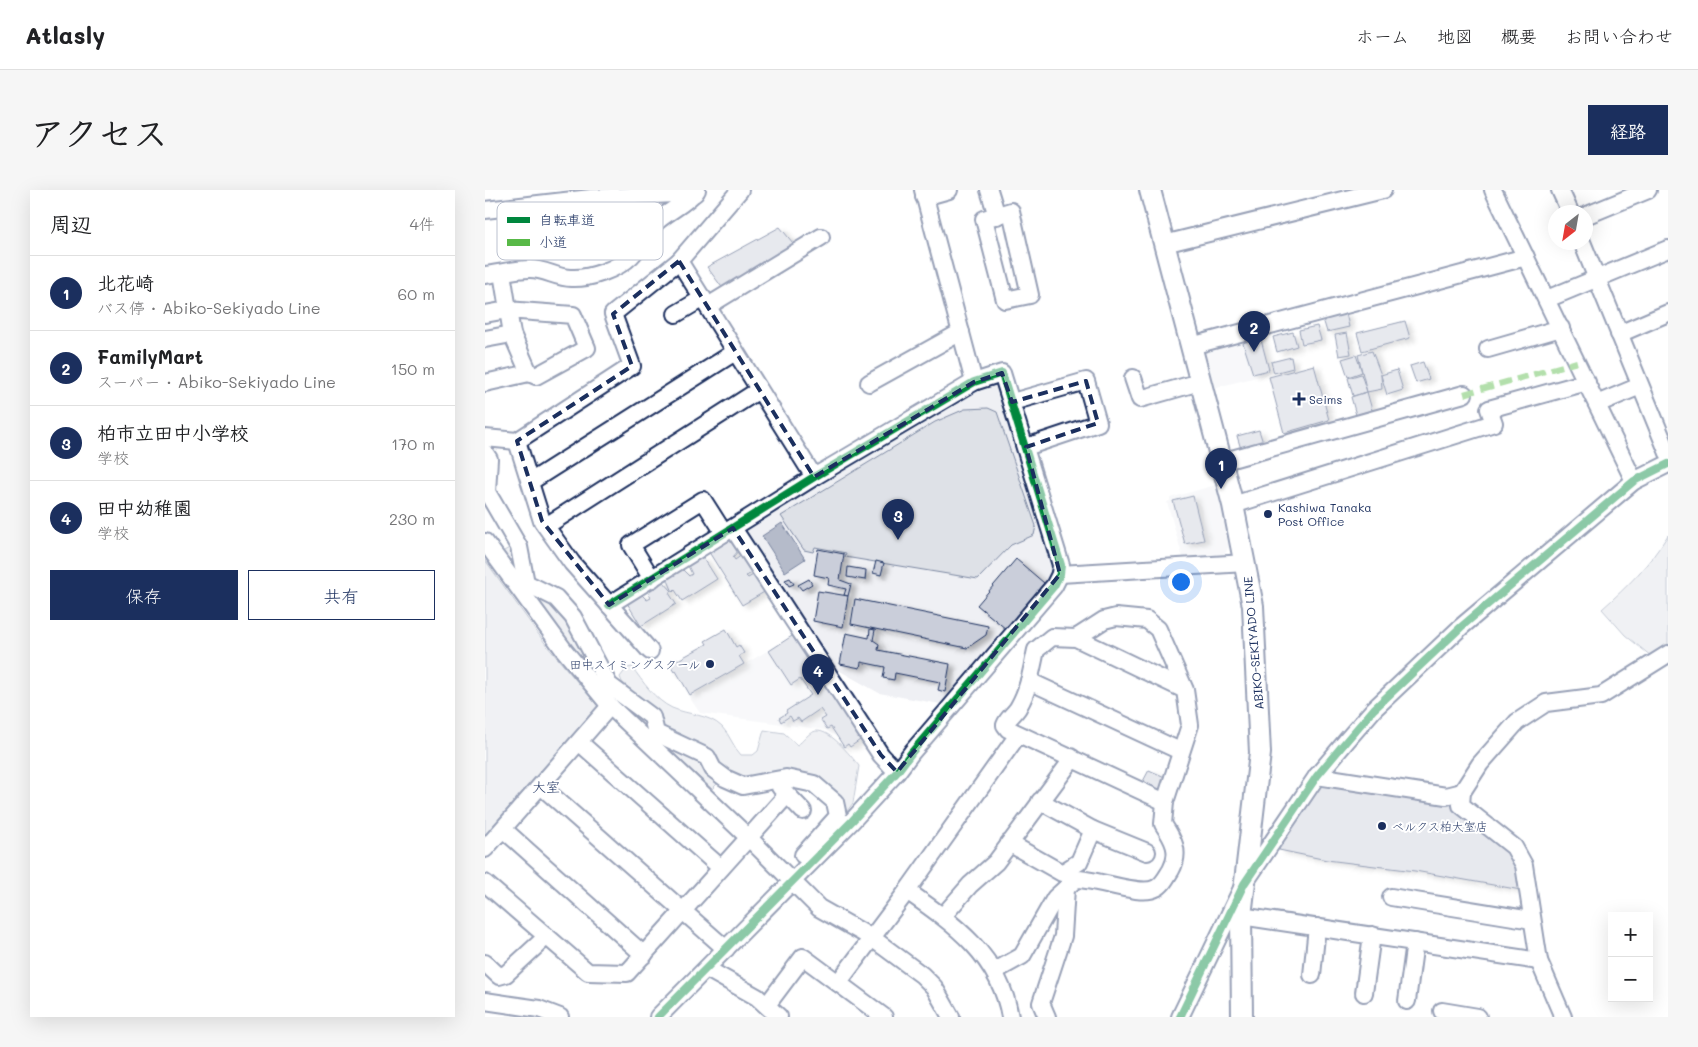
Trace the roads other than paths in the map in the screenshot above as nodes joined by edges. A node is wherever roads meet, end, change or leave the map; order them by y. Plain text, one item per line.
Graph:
1 (740, 190) edge
2 (949, 190) edge
3 (989, 190) edge
4 (1150, 190) edge
5 (1383, 190) edge
6 (1493, 190) edge
7 (1560, 190) edge
8 (1648, 190) edge
9 (696, 191) edge
10 (923, 193) edge
11 (1355, 194) edge
12 (1331, 197) edge
13 (556, 202) edge
14 (1567, 205) edge
15 (1593, 213) edge
16 (997, 216) junction
17 (663, 217) edge
18 (821, 237) dead end
19 (1164, 244) junction
20 (1668, 249) edge
21 (1585, 250) edge
22 (1526, 257) junction
23 (626, 260) edge
24 (679, 261) junction
25 (502, 273) junction
26 (485, 275) edge
27 (1595, 279) junction
28 (1547, 299) junction
29 (705, 302) junction
30 (507, 310) junction
31 (485, 314) edge
32 (675, 314) dead end
33 (1668, 314) edge
34 (1561, 328) junction
35 (961, 332) junction
36 (512, 334) junction
37 (1619, 334) junction
38 (485, 339) edge
39 (1191, 346) junction
40 (1488, 349) dead end
41 (735, 352) junction
42 (529, 373) junction
43 (1133, 378) dead end
44 (974, 382) junction
45 (1200, 382) junction
46 (1587, 382) junction
47 (485, 383) edge
48 (869, 383) dead end
49 (1640, 386) junction
50 (759, 390) junction
51 (1464, 394) dead end
52 (1012, 402) junction
53 (1597, 404) junction
54 (485, 438) edge
55 (517, 441) junction
56 (1026, 447) junction
57 (1668, 452) edge
58 (485, 453) edge
59 (1221, 462) junction
60 (1668, 464) edge
61 (814, 477) junction
62 (1634, 481) junction
63 (530, 482) junction
64 (1233, 505) junction
65 (546, 526) junction
66 (728, 531) junction
67 (485, 542) edge
68 (1246, 563) junction
69 (1061, 574) junction
70 (652, 579) junction
71 (523, 586) junction
72 (609, 605) junction
73 (1076, 638) junction
74 (651, 651) dead end
75 (1668, 654) edge
76 (1029, 681) junction
77 (1185, 690) junction
78 (607, 695) junction
79 (1017, 735) junction
80 (652, 737) junction
81 (579, 742) junction
82 (1180, 751) junction
83 (1071, 757) junction
84 (897, 772) junction
85 (1317, 776) junction
86 (773, 780) junction
87 (541, 786) junction
88 (1462, 792) junction
89 (787, 795) junction
90 (1040, 801) junction
91 (1165, 802) junction
92 (803, 810) dead end
93 (503, 829) junction
94 (1093, 830) junction
95 (748, 837) junction
96 (1009, 843) junction
97 (485, 849) edge
98 (1147, 852) dead end
99 (721, 868) junction
100 (788, 878) junction
101 (485, 883) edge
102 (1244, 884) junction
103 (1067, 888) junction
104 (907, 891) junction
105 (1391, 897) dead end
106 (683, 910) junction
107 (943, 916) junction
108 (1241, 916) junction
109 (1532, 920) junction
110 (1317, 927) junction
111 (1372, 935) junction
112 (546, 937) junction
113 (871, 938) junction
114 (1415, 942) junction
115 (726, 949) junction
116 (644, 955) junction
117 (1539, 961) junction
118 (485, 963) edge
119 (707, 969) junction
120 (995, 971) junction
121 (1312, 975) dead end
122 (838, 983) junction
123 (1364, 993) dead end
124 (485, 1001) edge
125 (1407, 1001) dead end
126 (767, 1005) junction
127 (1443, 1011) dead end
128 (879, 1015) edge
129 (561, 1017) edge
130 (658, 1017) edge
131 (779, 1017) edge
132 (951, 1017) edge
133 (1010, 1017) edge
134 (1047, 1017) edge
135 (1180, 1017) edge
136 (1242, 1017) edge
137 (1478, 1017) edge
138 (1563, 1017) edge

1 - 24 street
2 - 10 street
3 - 16 street
4 - 19 main road, ABIKO-SEKIYADO LINE
5 - 11 street
6 - 22 street
7 - 14 street
8 - 15 street
9 - 13 street
9 - 17 street
10 - 35 street
11 - 12 street
12 - 19 street
16 - 16 street
18 - 29 street
19 - 39 main road, ABIKO-SEKIYADO LINE
20 - 27 street
21 - 27 street
22 - 28 street
22 - 39 street
23 - 25 street
24 - 29 street
24 - 55 street
25 - 26 street
25 - 30 street
27 - 28 street
27 - 37 street
28 - 34 street
29 - 32 street
29 - 41 street
30 - 31 street
30 - 36 street
30 - 42 street
33 - 37 street
34 - 40 street
34 - 46 street
35 - 44 street
35 - 48 street
36 - 38 street
36 - 42 street
37 - 49 street
39 - 45 main road, ABIKO-SEKIYADO LINE
41 - 50 street
41 - 63 street
42 - 47 street
43 - 45 street
44 - 52 street
44 - 61 street
45 - 59 main road, ABIKO-SEKIYADO LINE
46 - 53 street
46 - 64 street
49 - 53 street
49 - 57 street
50 - 61 street
50 - 65 street
51 - 59 street
52 - 56 street
52 - 56 street
53 - 62 street
54 - 55 street
55 - 63 street
56 - 69 street
58 - 71 street
59 - 64 main road, ABIKO-SEKIYADO LINE
60 - 62 street
61 - 66 street
62 - 85 street
63 - 65 street
64 - 68 main road, ABIKO-SEKIYADO LINE
65 - 72 street
66 - 70 street
66 - 70 street
66 - 84 street
67 - 71 street
68 - 69 street
68 - 102 main road, ABIKO-SEKIYADO LINE
69 - 84 street
70 - 72 street
71 - 78 street
71 - 78 street
72 - 74 street
73 - 76 street
73 - 77 street
73 - 77 street
75 - 88 street
76 - 79 street
76 - 82 street
77 - 82 street
78 - 80 street
78 - 81 street
79 - 83 street
79 - 104 street
80 - 86 street
80 - 95 street
81 - 87 street
81 - 99 street
82 - 91 street
83 - 90 street
83 - 91 street
84 - 100 street
85 - 88 street
85 - 102 street
86 - 89 street
86 - 100 street
87 - 93 street
87 - 106 street
88 - 109 street
89 - 92 street
89 - 95 street
90 - 94 street
90 - 96 street
91 - 103 street
93 - 97 street
93 - 116 street
94 - 96 street
94 - 98 street
95 - 99 street
95 - 100 street
96 - 107 street
99 - 106 street
100 - 113 street
100 - 115 street
101 - 112 street
102 - 108 main road, ABIKO-SEKIYADO LINE
102 - 135 street
103 - 120 street
103 - 134 street
104 - 107 street
104 - 113 street
105 - 109 street
106 - 115 street
106 - 116 street
107 - 120 street
108 - 110 street
108 - 136 main road, ABIKO-SEKIYADO LINE
109 - 117 street
110 - 111 street
110 - 121 street
111 - 114 street
111 - 123 street
112 - 116 street
112 - 118 street
113 - 122 street
113 - 132 street
114 - 117 street
114 - 125 street
115 - 119 street
117 - 138 street
119 - 126 street
119 - 130 street
120 - 133 street
122 - 126 street
122 - 128 street
124 - 129 street
126 - 131 street
127 - 137 street

